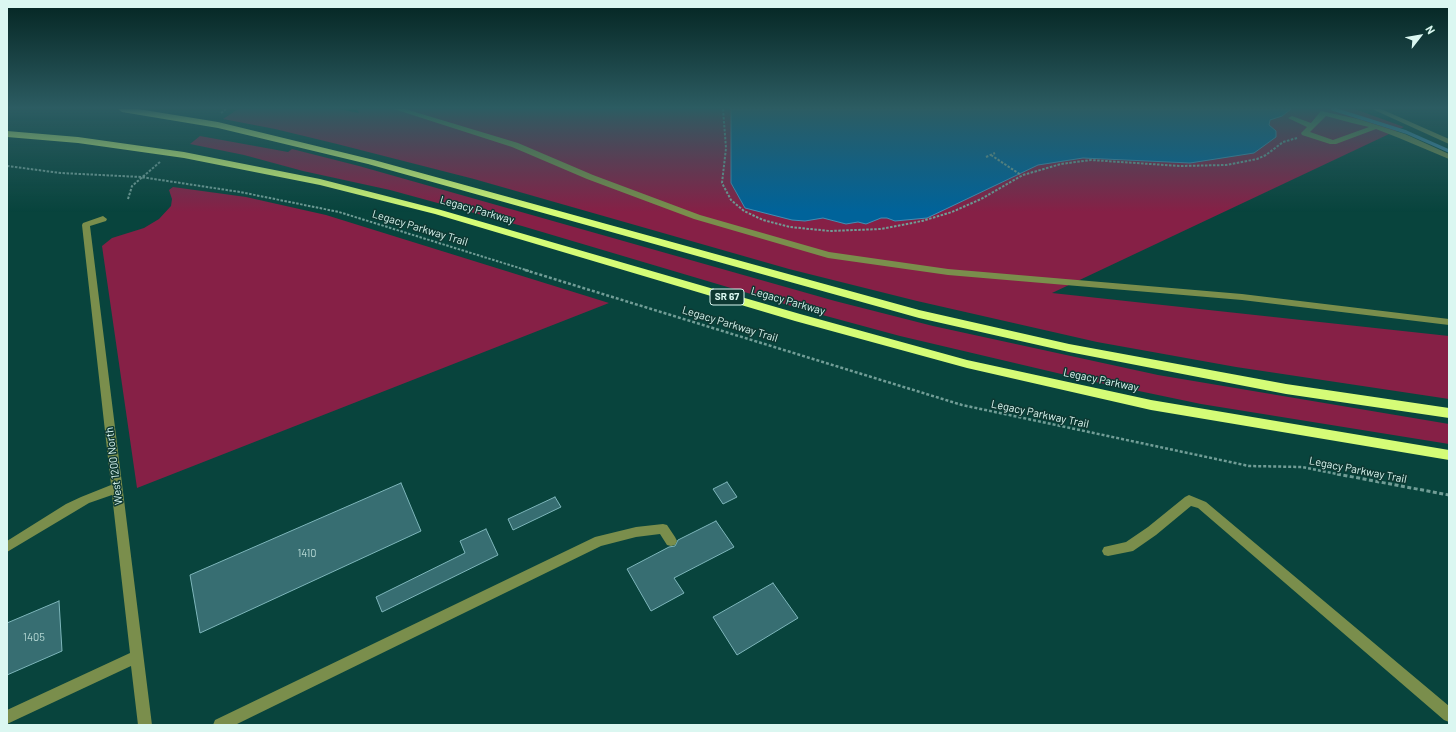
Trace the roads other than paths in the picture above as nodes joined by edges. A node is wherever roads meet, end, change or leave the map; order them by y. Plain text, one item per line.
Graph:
1 (100, 143) edge
2 (293, 143) edge
3 (509, 143) edge
4 (1418, 143) edge
5 (1449, 157) edge
6 (103, 220) dead end
7 (1449, 322) edge
8 (1449, 413) edge
9 (1449, 455) edge
10 (117, 488) junction
11 (671, 541) dead end
12 (7, 547) edge
13 (1108, 551) dead end
14 (137, 657) junction
15 (1449, 715) edge
16 (7, 717) edge
17 (145, 725) edge
18 (220, 725) edge

1 - 9 highway, Legacy Parkway / SR 67
2 - 8 highway, Legacy Parkway
3 - 7 street
4 - 5 street
6 - 10 street, West 1200 North
10 - 12 street
10 - 14 street, West 1200 North
11 - 18 street
13 - 15 street
14 - 16 street
14 - 17 street, West 1200 North

